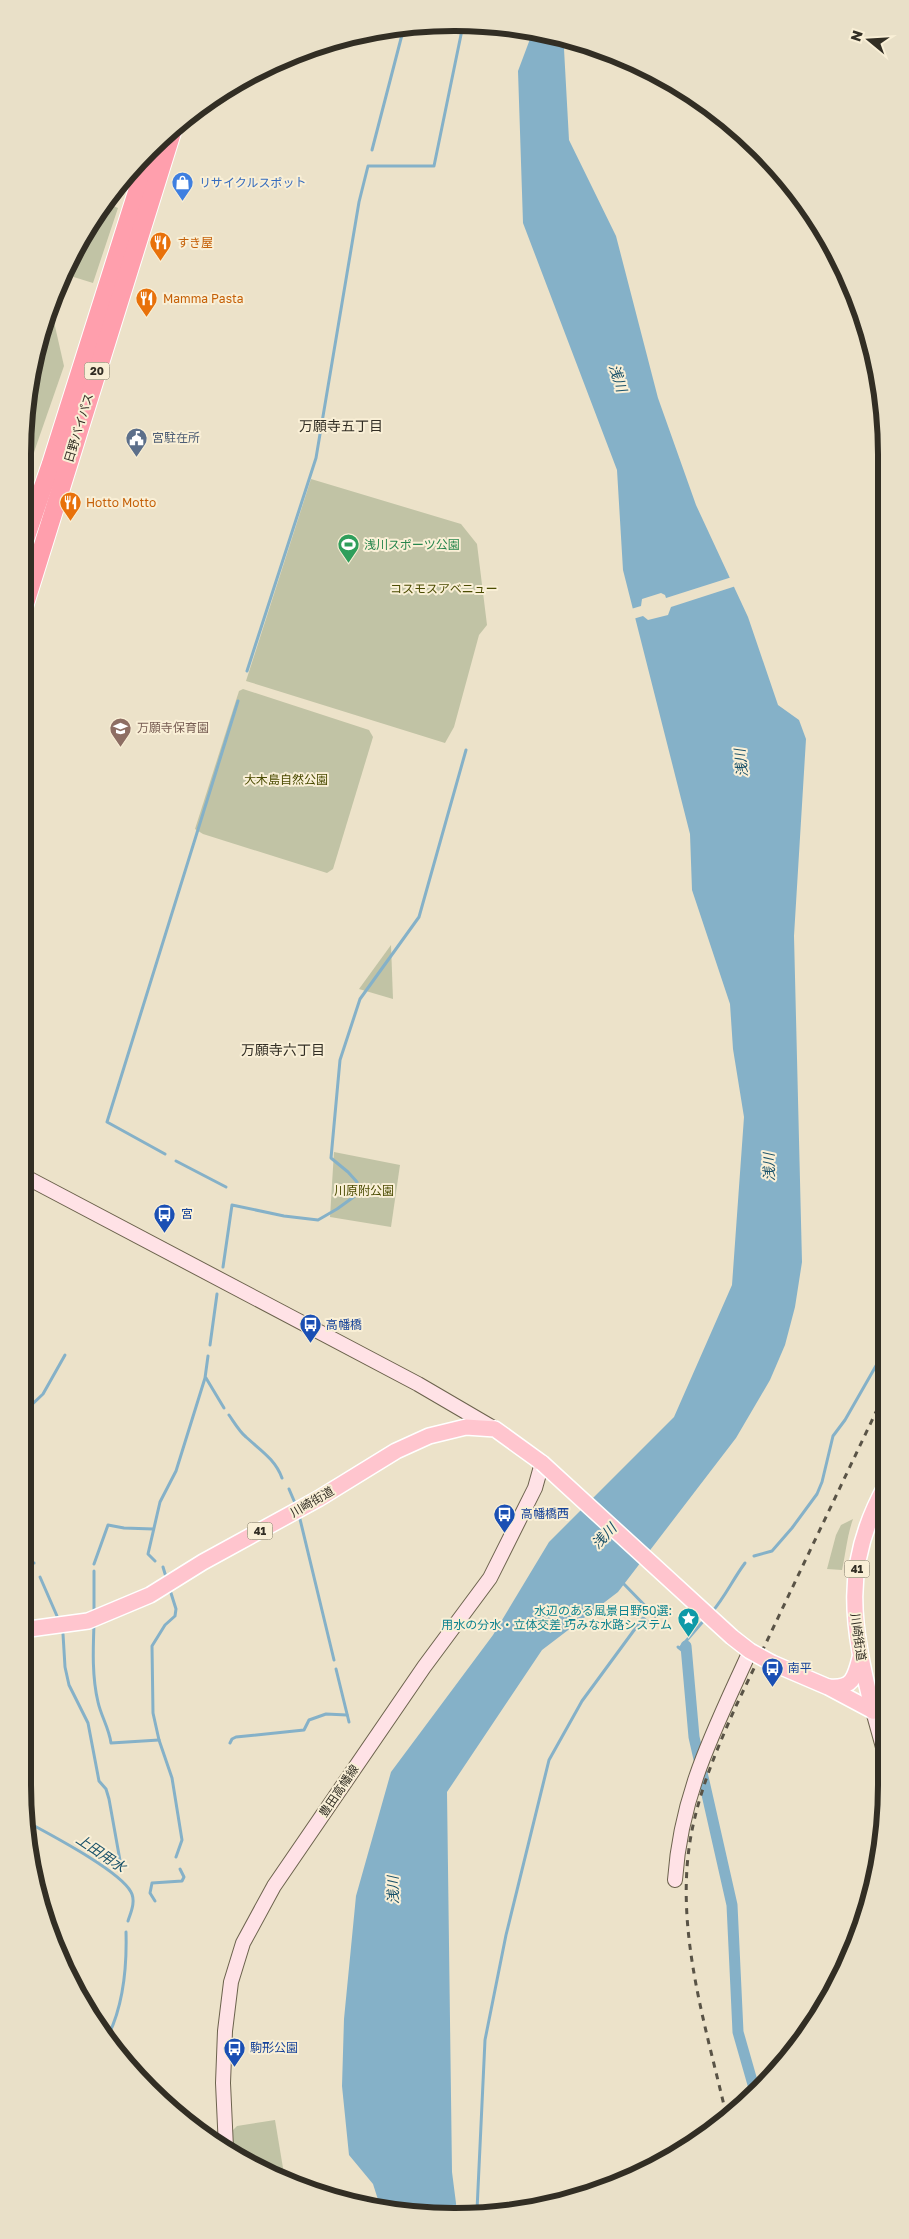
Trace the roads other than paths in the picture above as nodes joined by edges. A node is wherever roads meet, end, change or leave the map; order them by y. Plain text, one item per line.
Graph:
1 (169, 142) edge
2 (146, 165) edge
3 (31, 522) edge
4 (31, 584) edge
5 (31, 1180) edge
6 (495, 1429) junction
7 (542, 1463) junction
8 (878, 1503) edge
9 (31, 1629) edge
10 (750, 1651) junction
11 (860, 1658) junction
12 (828, 1687) junction
13 (873, 1711) junction
14 (878, 1716) edge
15 (878, 1729) edge
16 (675, 1880) dead end
17 (226, 2140) edge

1 - 4 highway, 日野バイパス / 20
2 - 3 highway, 日野バイパス / 20
5 - 6 main road
6 - 7 main road
6 - 9 main road, 川崎街道 / 41
7 - 10 main road, bridge
7 - 17 main road, 豊田高幡線
8 - 11 main road, 川崎街道 / 41
10 - 12 main road, bridge
10 - 16 main road
11 - 12 main road, 41
11 - 13 main road, 川崎街道 / 41
12 - 13 main road
13 - 14 main road
13 - 15 main road

